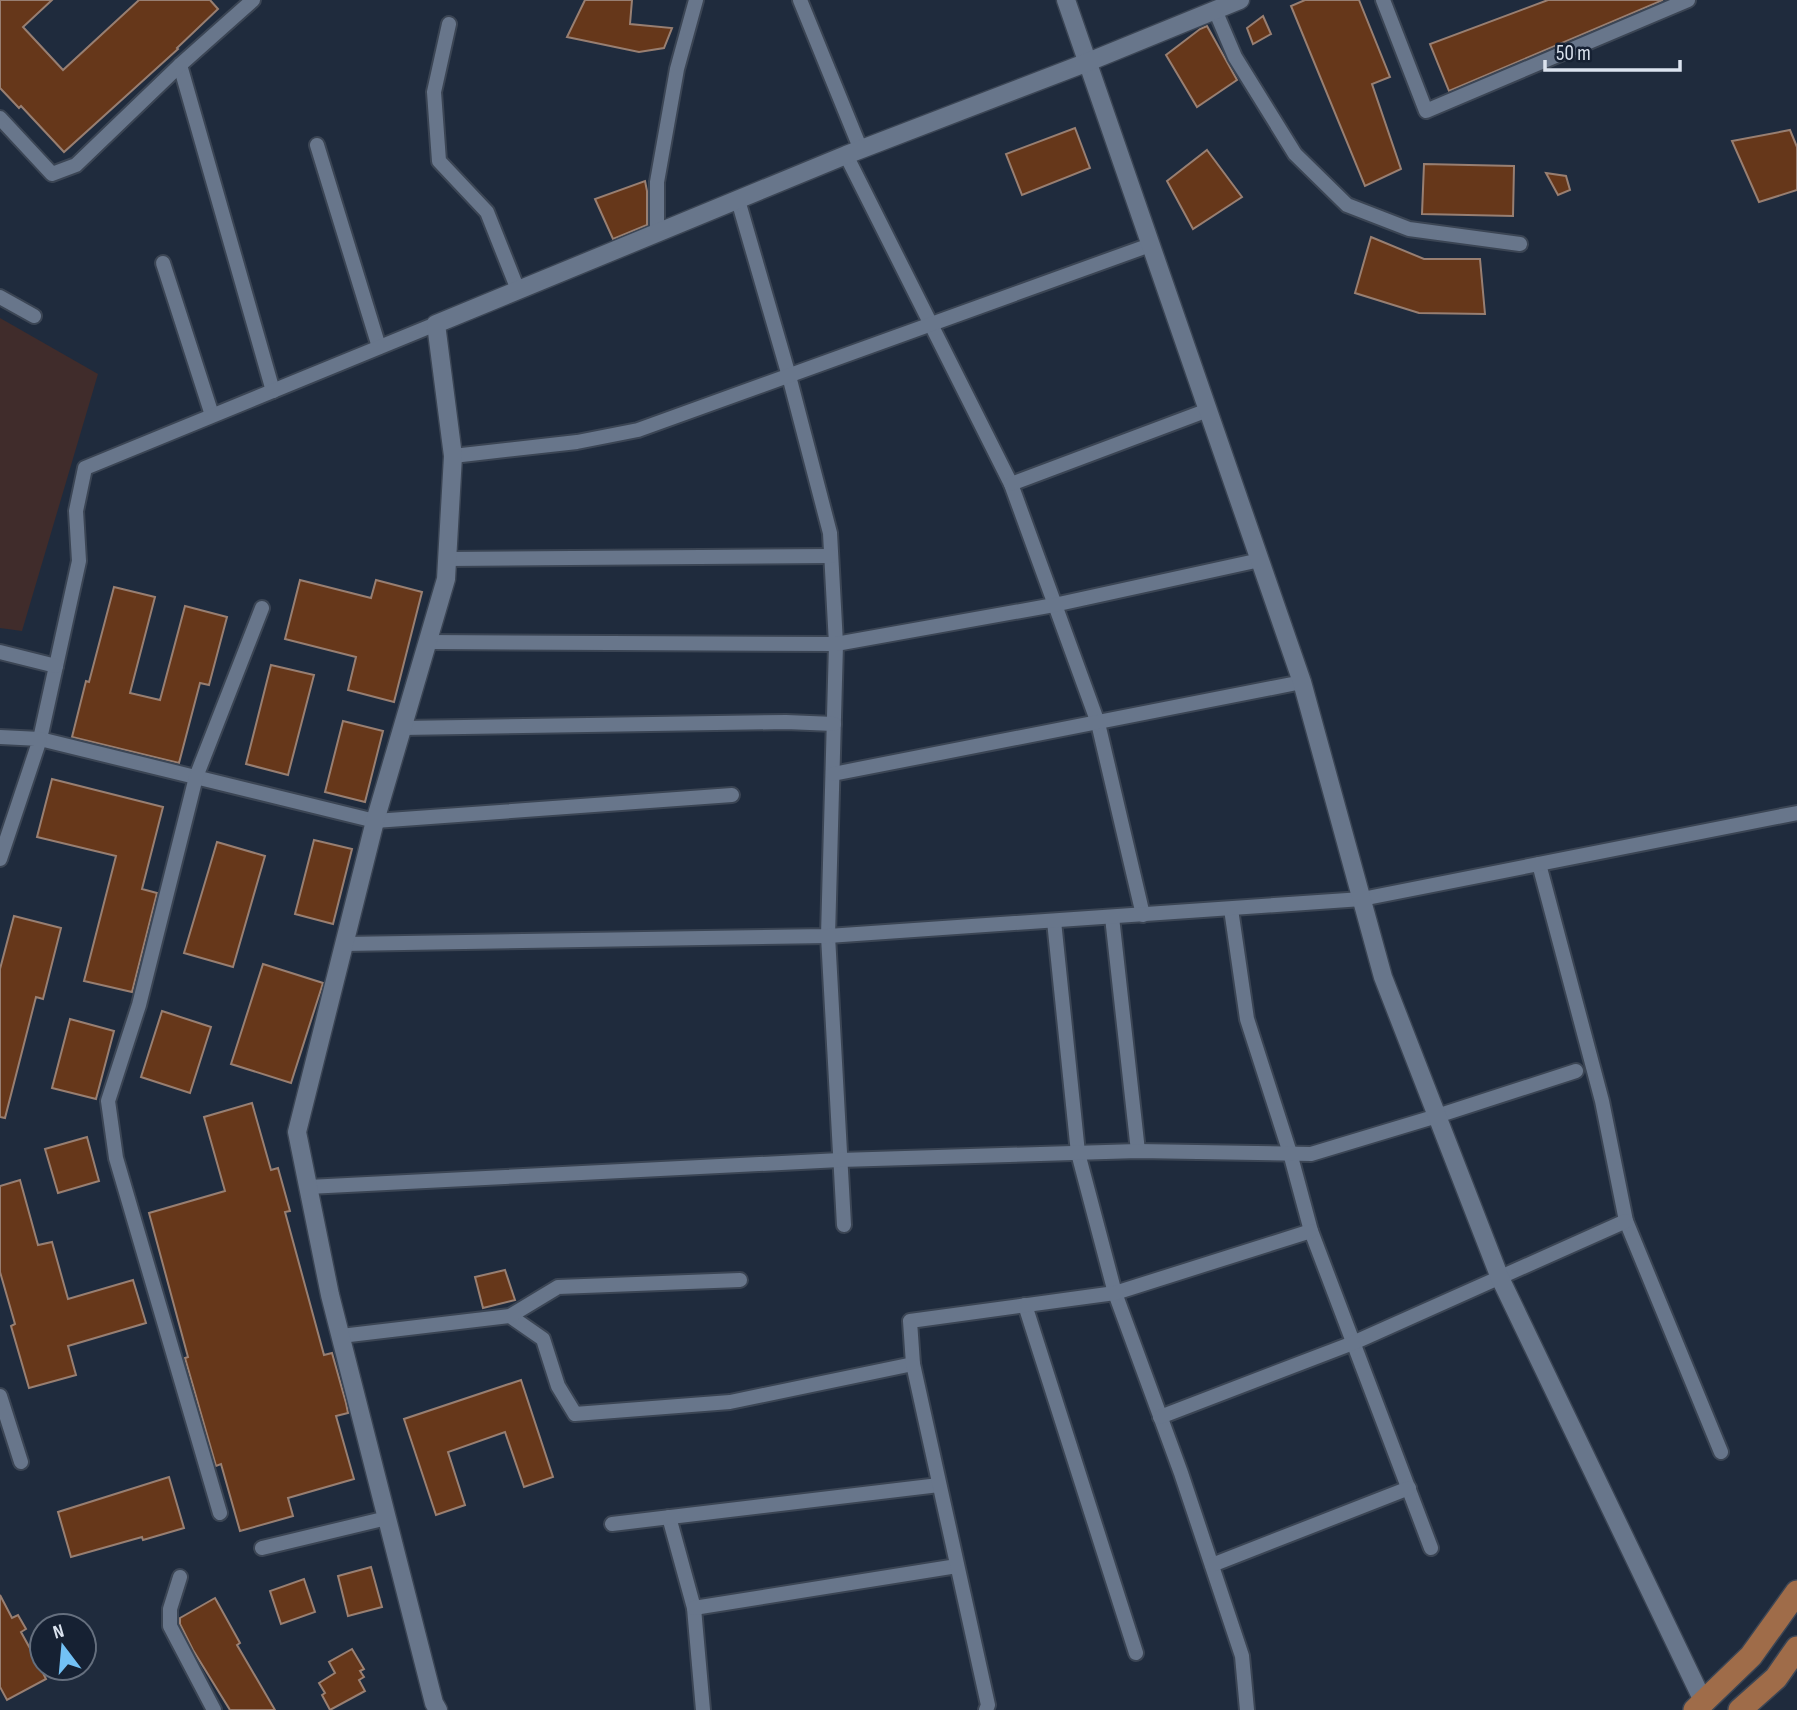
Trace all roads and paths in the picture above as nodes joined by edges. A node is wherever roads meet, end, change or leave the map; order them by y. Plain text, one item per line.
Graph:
1 (253, 0) edge
2 (696, 0) edge
3 (800, 0) edge
4 (1066, 0) edge
5 (1240, 0) edge
6 (1383, 0) edge
7 (1688, 0) edge
8 (1214, 10) junction
9 (449, 24) dead end
10 (1088, 62) junction
11 (180, 65) junction
12 (0, 118) edge
13 (317, 145) dead end
14 (853, 153) junction
15 (738, 200) junction
16 (657, 233) junction
17 (1520, 244) dead end
18 (1150, 245) junction
19 (163, 263) dead end
20 (518, 290) junction
21 (0, 297) edge
22 (34, 316) dead end
23 (436, 324) junction
24 (931, 324) junction
25 (379, 347) junction
26 (789, 376) junction
27 (273, 391) junction
28 (1208, 410) junction
29 (212, 415) junction
30 (453, 456) junction
31 (1011, 484) junction
32 (831, 556) junction
33 (447, 559) junction
34 (1260, 560) junction
35 (1054, 605) junction
36 (262, 608) dead end
37 (428, 642) junction
38 (836, 644) junction
39 (0, 652) edge
40 (57, 666) junction
41 (1302, 682) junction
42 (1097, 723) junction
43 (834, 724) junction
44 (402, 728) junction
45 (0, 737) edge
46 (40, 739) junction
47 (833, 774) junction
48 (195, 777) junction
49 (732, 795) dead end
50 (1797, 813) edge
51 (375, 821) junction
52 (0, 859) edge
53 (1539, 864) junction
54 (1362, 900) junction
55 (1231, 909) junction
56 (1143, 915) junction
57 (1112, 917) junction
58 (1054, 921) junction
59 (828, 936) junction
60 (344, 944) junction
61 (1576, 1071) dead end
62 (1437, 1116) junction
63 (1138, 1151) junction
64 (1078, 1153) junction
65 (1290, 1153) junction
66 (840, 1160) junction
67 (308, 1187) junction
68 (1626, 1221) junction
69 (844, 1225) dead end
70 (1311, 1231) junction
71 (1500, 1278) junction
72 (740, 1280) dead end
73 (1115, 1293) junction
74 (1025, 1305) junction
75 (510, 1316) junction
76 (341, 1336) junction
77 (1353, 1343) junction
78 (913, 1364) junction
79 (0, 1396) edge
80 (1160, 1417) junction
81 (1721, 1451) dead end
82 (21, 1462) dead end
83 (939, 1485) junction
84 (1409, 1488) junction
85 (220, 1513) dead end
86 (669, 1517) junction
87 (387, 1518) junction
88 (612, 1524) dead end
89 (262, 1548) dead end
90 (1431, 1548) dead end
91 (1212, 1565) junction
92 (957, 1566) junction
93 (180, 1577) dead end
94 (1797, 1592) edge
95 (694, 1608) junction
96 (1797, 1648) edge
97 (1136, 1653) dead end
98 (1700, 1706) edge
99 (214, 1710) edge
100 (438, 1710) edge
101 (703, 1710) edge
102 (986, 1710) edge
103 (1247, 1710) edge
104 (1740, 1710) edge

1 - 11 street
2 - 16 street
3 - 14 street
4 - 10 street
5 - 8 street
6 - 7 street
8 - 10 street
8 - 17 street
9 - 20 street
10 - 14 street
10 - 18 street
11 - 12 street
11 - 27 street
13 - 25 street
14 - 15 street
14 - 24 street
15 - 16 street
15 - 26 street
16 - 20 street
18 - 24 street
18 - 28 street
19 - 29 street
20 - 23 street
21 - 22 street
23 - 25 street
23 - 30 street
24 - 26 street
24 - 31 street
25 - 27 street
26 - 30 street
26 - 32 street
27 - 29 street
28 - 31 street
28 - 34 street
29 - 40 street
30 - 33 street
31 - 35 street
32 - 33 street
32 - 38 street
33 - 37 street
34 - 35 street
34 - 41 street
35 - 38 street
35 - 42 street
36 - 48 street
37 - 38 street
37 - 44 street
38 - 43 street
39 - 40 street
40 - 46 street
41 - 42 street
41 - 54 street
42 - 47 street
42 - 56 street
43 - 44 street
43 - 47 street
44 - 51 street
45 - 46 street
46 - 48 street
46 - 52 street
47 - 59 street
48 - 51 street
48 - 85 street
49 - 51 street
50 - 53 street
51 - 60 street
53 - 54 street
53 - 68 street
54 - 55 street
54 - 62 street
55 - 56 street
55 - 65 street
56 - 57 street
57 - 58 street
57 - 63 street
58 - 59 street
58 - 64 street
59 - 60 street
59 - 66 street
60 - 67 street
61 - 62 street
62 - 65 street
62 - 71 street
63 - 64 street
63 - 65 street
64 - 66 street
64 - 73 street
65 - 70 street
66 - 67 street
66 - 69 street
67 - 76 street
68 - 71 street
68 - 81 street
70 - 73 street
70 - 77 street
71 - 77 street
71 - 98 street
72 - 75 street
73 - 74 street
73 - 80 street
74 - 78 street
74 - 97 street
75 - 76 street
75 - 78 street
76 - 87 street
77 - 80 street
77 - 84 street
78 - 83 street
79 - 82 street
80 - 91 street
83 - 86 street
83 - 92 street
84 - 90 street
84 - 91 street
86 - 88 street
86 - 95 street
87 - 89 street
87 - 100 street
91 - 103 street
92 - 95 street
92 - 102 street
93 - 99 street
94 - 98 main road
95 - 101 street
96 - 104 main road

